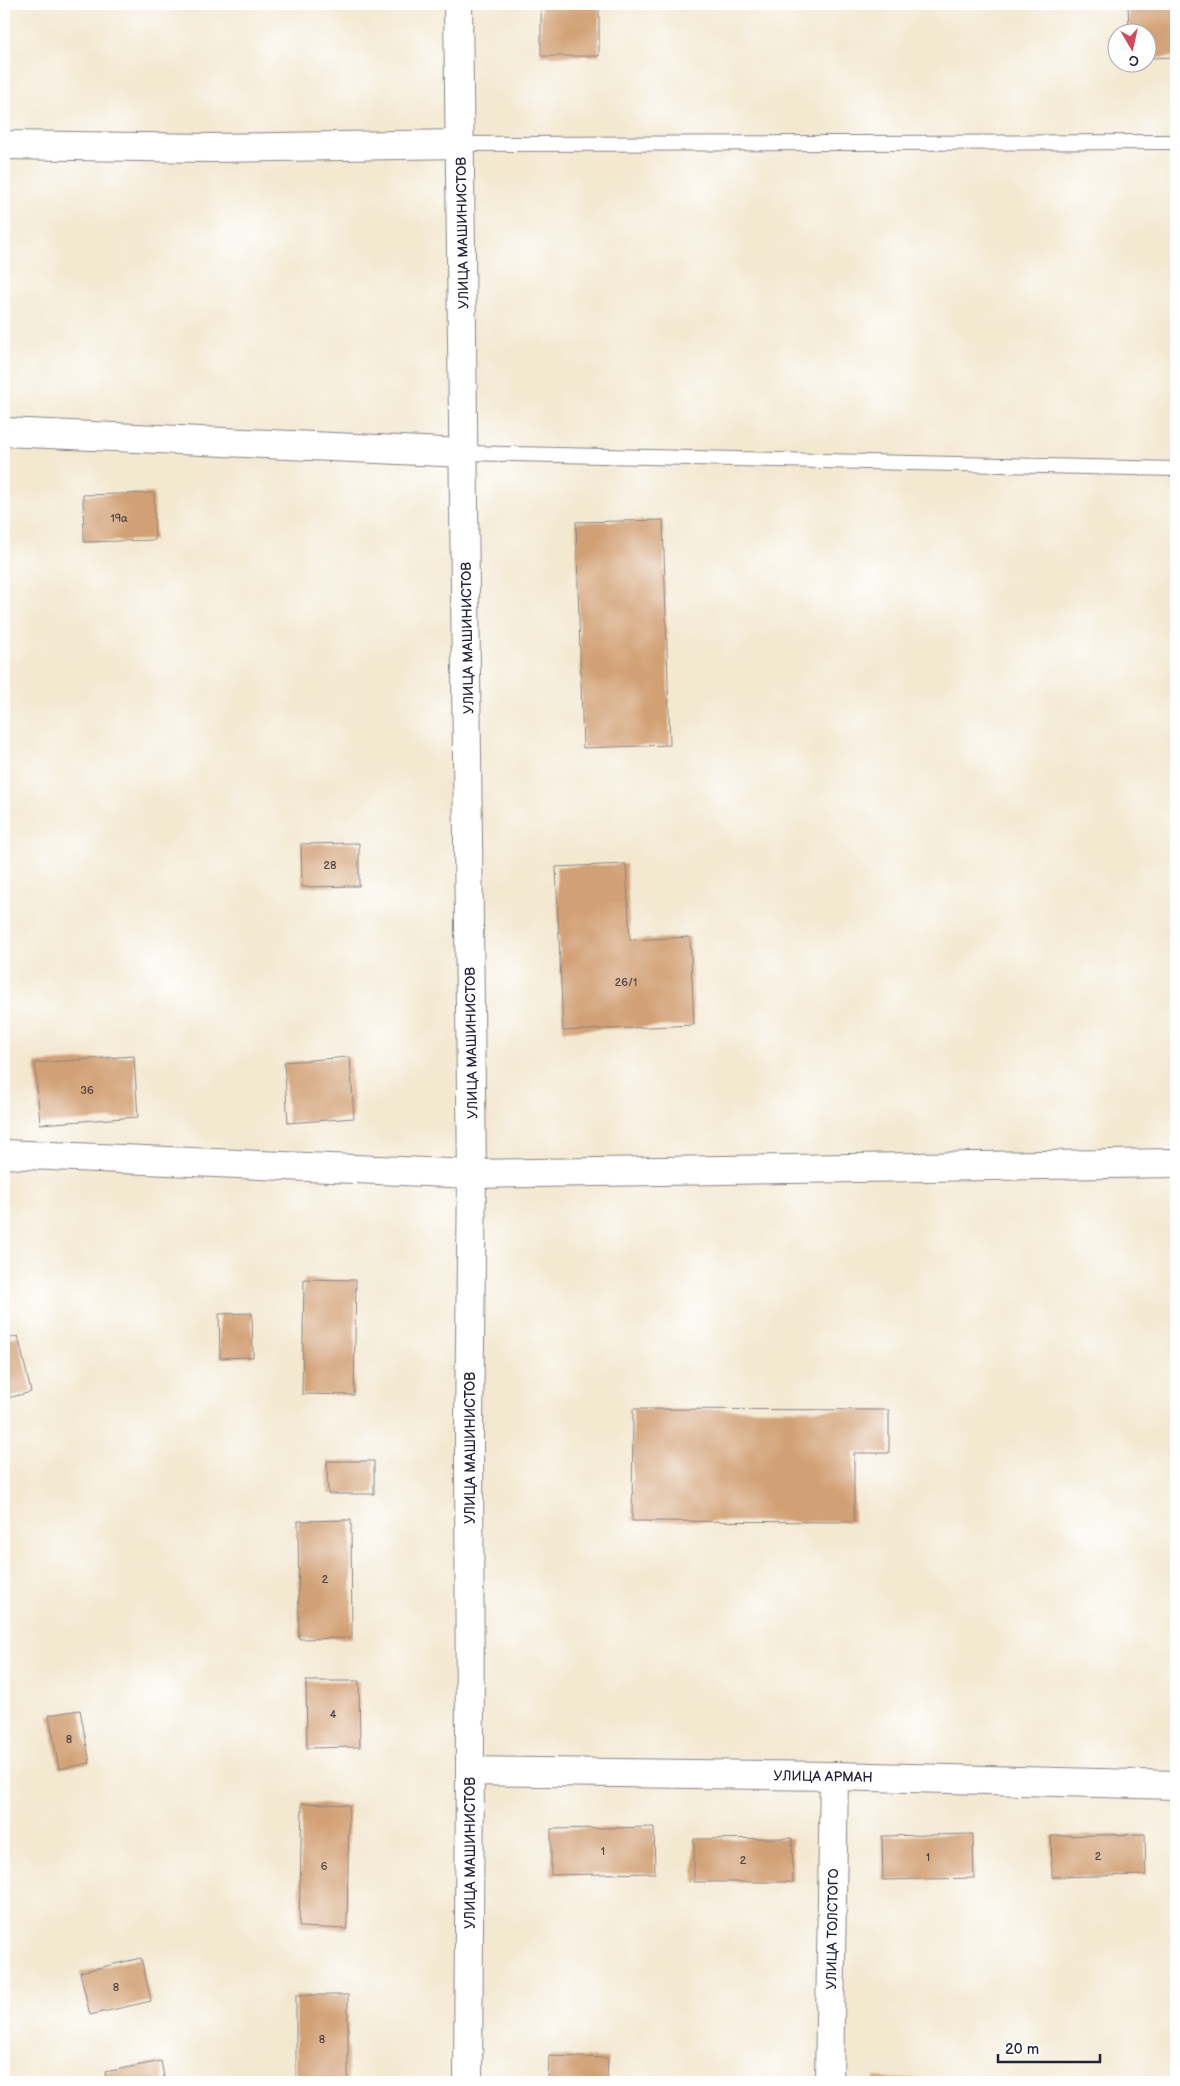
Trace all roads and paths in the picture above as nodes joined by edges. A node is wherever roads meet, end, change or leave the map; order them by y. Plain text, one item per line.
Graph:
1 (458, 4) edge
2 (1176, 142) edge
3 (461, 144) junction
4 (4, 145) edge
5 (4, 432) edge
6 (465, 453) junction
7 (1176, 469) edge
8 (4, 1154) edge
9 (1176, 1163) edge
10 (472, 1174) junction
11 (470, 1771) junction
12 (834, 1776) junction
13 (1176, 1785) edge
14 (468, 2082) edge
15 (829, 2082) edge

1 - 3 street, УЛИЦА МАШИНИСТОВ
2 - 3 lane
3 - 4 street
3 - 6 street, УЛИЦА МАШИНИСТОВ
5 - 6 street
6 - 7 lane
6 - 10 street, УЛИЦА МАШИНИСТОВ
8 - 10 street
9 - 10 street
10 - 11 street, УЛИЦА МАШИНИСТОВ
11 - 12 street, УЛИЦА АРМАН
11 - 14 street, УЛИЦА МАШИНИСТОВ
12 - 13 street, УЛИЦА АРМАН
12 - 15 street, УЛИЦА ТОЛСТОГО

